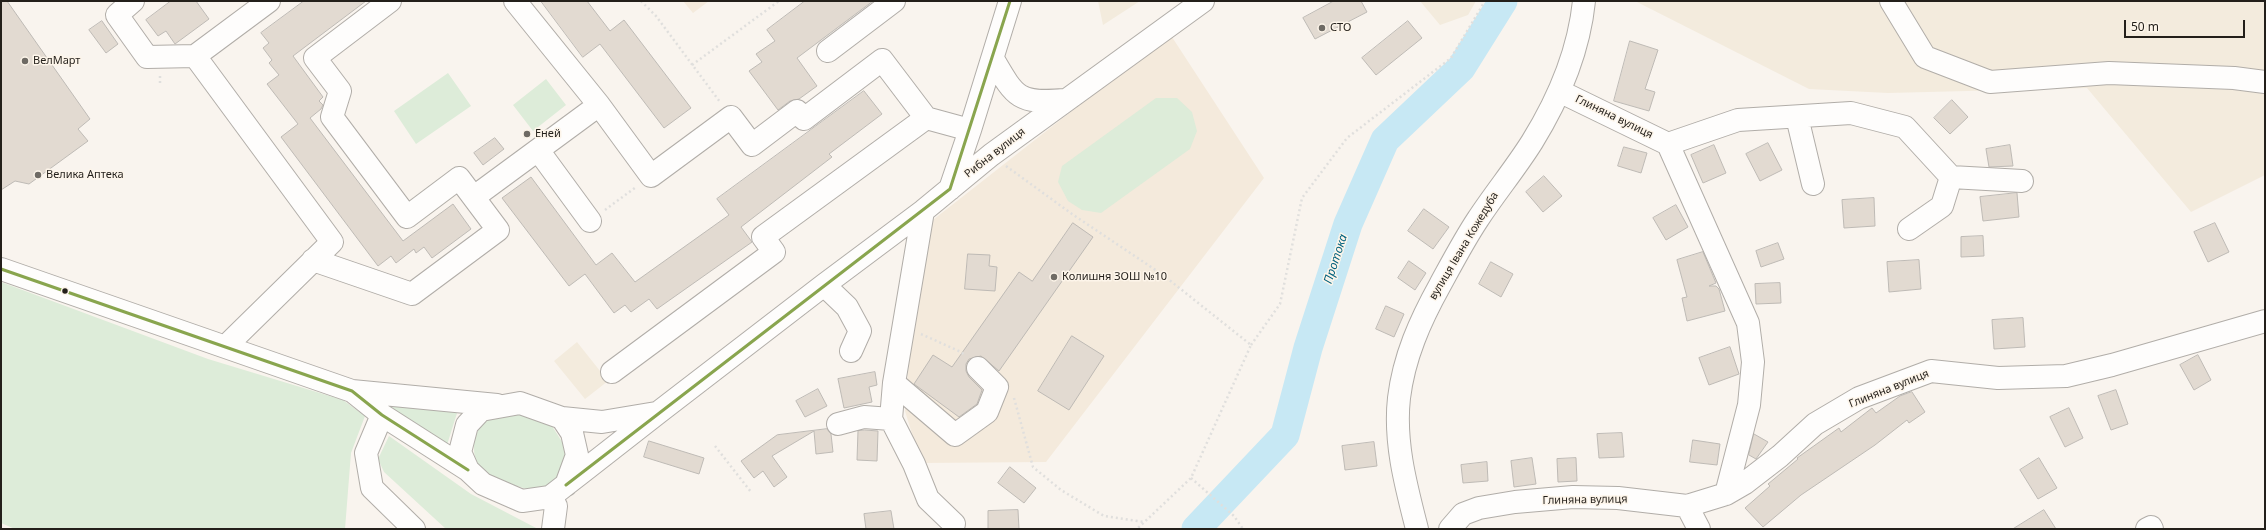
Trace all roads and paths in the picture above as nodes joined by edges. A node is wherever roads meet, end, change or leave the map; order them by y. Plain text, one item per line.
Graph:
1 (133, 1) edge
2 (269, 1) edge
3 (390, 1) edge
4 (515, 1) edge
5 (641, 1) edge
6 (778, 1) edge
7 (894, 1) edge
8 (1010, 1) edge
9 (1203, 1) edge
10 (1485, 1) edge
11 (1584, 1) edge
12 (1890, 1) edge
13 (828, 51) dead end
14 (195, 56) junction
15 (993, 59) junction
16 (692, 65) junction
17 (2265, 82) edge
18 (1559, 90) junction
19 (1064, 100) junction
20 (599, 105) junction
21 (731, 117) junction
22 (1797, 117) junction
23 (926, 118) junction
24 (970, 130) junction
25 (1668, 144) junction
26 (538, 150) junction
27 (991, 155) junction
28 (651, 176) junction
29 (1951, 177) junction
30 (2022, 181) dead end
31 (1813, 184) dead end
32 (950, 189) junction
33 (474, 197) junction
34 (923, 211) junction
35 (590, 220) joint
36 (1909, 229) dead end
37 (313, 260) junction
38 (1, 269) edge
39 (824, 285) junction
40 (2265, 321) edge
41 (1251, 345) junction
42 (226, 346) junction
43 (851, 351) dead end
44 (978, 368) dead end
45 (612, 372) dead end
46 (894, 383) junction
47 (352, 391) junction
48 (499, 405) junction
49 (659, 412) junction
50 (382, 415) junction
51 (562, 418) junction
52 (891, 419) junction
53 (838, 424) dead end
54 (715, 446) dead end
55 (1033, 467) dead end
56 (468, 470) junction
57 (1191, 478) junction
58 (558, 491) junction
59 (751, 492) dead end
60 (1726, 494) junction
61 (1687, 506) junction
62 (1145, 522) junction
63 (954, 524) dead end
64 (414, 529) edge
65 (553, 529) edge
66 (1137, 529) edge
67 (1243, 529) edge
68 (1417, 529) edge
69 (1450, 529) edge
70 (1699, 529) edge
71 (2147, 529) edge
72 (2152, 529) edge

1 - 14 street
2 - 14 street
3 - 33 street
4 - 20 street
5 - 16 path
6 - 16 path
7 - 13 street
8 - 15 street
9 - 19 street, Рибна вулиця
10 - 41 path
11 - 18 street, вулиця Івана Кожедуба
12 - 17 street
14 - 37 street
15 - 19 street
15 - 24 street
16 - 21 path
18 - 25 street, Глиняна вулиця
18 - 68 street, вулиця Івана Кожедуба
19 - 27 street, Рибна вулиця
20 - 26 street
20 - 28 street
21 - 23 street
21 - 28 street
22 - 25 street
22 - 29 street
22 - 31 street
23 - 24 street
23 - 45 street
24 - 32 street
25 - 60 street
26 - 33 street
26 - 35 street
27 - 32 street, Рибна вулиця
27 - 41 path
28 - 35 path
29 - 30 street
29 - 36 street
32 - 34 street, Рибна вулиця
33 - 37 street
34 - 39 street, Рибна вулиця
34 - 46 street
37 - 42 street
38 - 42 street
39 - 43 street
39 - 49 street, Рибна вулиця
40 - 60 street, Глиняна вулиця
41 - 57 path
42 - 47 street
44 - 46 street
46 - 52 street
47 - 48 street
47 - 50 street
48 - 51 street
48 - 56 street
49 - 51 street, Рибна вулиця
49 - 58 street, Рибна вулиця
50 - 56 street
50 - 64 street
51 - 58 street
52 - 53 street
52 - 63 street
54 - 59 path
55 - 62 path
56 - 58 street
57 - 62 path
57 - 67 path
58 - 65 street
60 - 61 street, Глиняна вулиця
61 - 69 street, Глиняна вулиця
61 - 70 street
62 - 66 path
71 - 72 street

